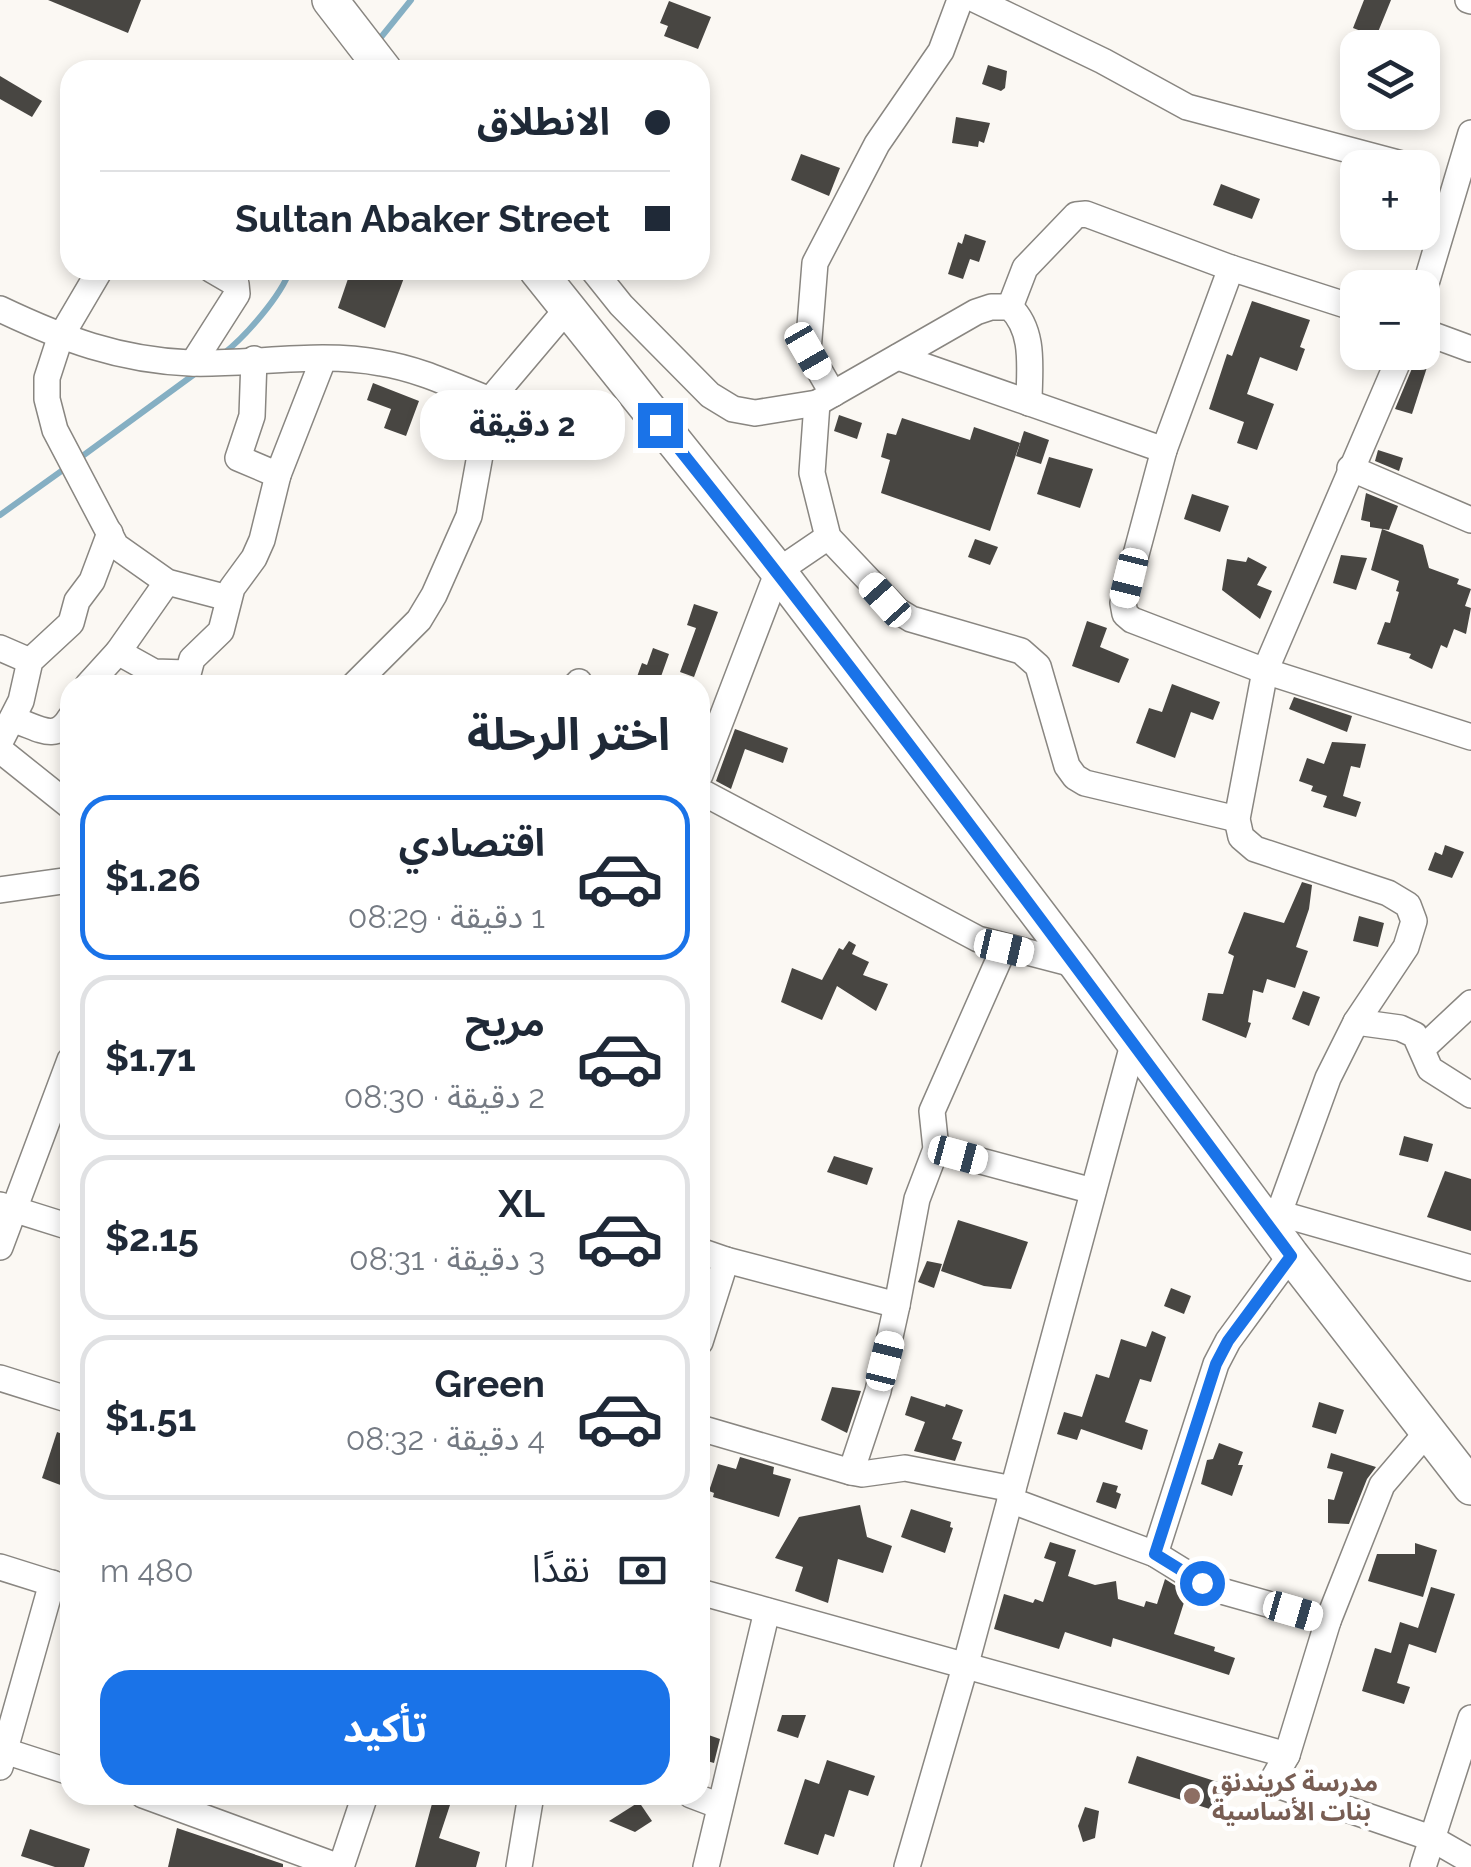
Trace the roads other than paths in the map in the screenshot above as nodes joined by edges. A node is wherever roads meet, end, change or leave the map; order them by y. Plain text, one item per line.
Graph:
1 (330, 0) edge
2 (960, 0) edge
3 (976, 0) edge
4 (376, 60) edge
5 (1471, 132) edge
6 (1352, 150) edge
7 (1440, 174) edge
8 (1464, 181) edge
9 (1231, 268) junction
10 (1432, 270) edge
11 (94, 280) edge
12 (229, 280) edge
13 (545, 280) edge
14 (601, 280) edge
15 (1340, 303) edge
16 (1010, 307) junction
17 (567, 308) junction
18 (0, 309) edge
19 (60, 338) junction
20 (1440, 338) edge
21 (1471, 349) edge
22 (898, 357) junction
23 (254, 359) junction
24 (323, 360) junction
25 (192, 363) junction
26 (1394, 370) edge
27 (825, 399) junction
28 (490, 400) junction
29 (1029, 403) junction
30 (1164, 450) junction
31 (1350, 468) junction
32 (278, 475) junction
33 (1471, 520) edge
34 (110, 533) junction
35 (828, 537) junction
36 (778, 571) junction
37 (167, 582) junction
38 (228, 598) junction
39 (0, 648) edge
40 (118, 652) junction
41 (30, 661) junction
42 (1265, 671) junction
43 (97, 675) edge
44 (168, 675) edge
45 (187, 675) edge
46 (364, 675) edge
47 (14, 720) junction
48 (60, 731) edge
49 (1471, 737) edge
50 (0, 746) edge
51 (710, 749) edge
52 (710, 796) edge
53 (60, 797) edge
54 (1237, 819) junction
55 (60, 881) edge
56 (0, 890) edge
57 (1004, 948) junction
58 (1077, 965) junction
59 (1471, 1003) edge
60 (1356, 1022) junction
61 (1134, 1042) junction
62 (1423, 1048) junction
63 (60, 1084) edge
64 (1471, 1095) edge
65 (936, 1149) junction
66 (1093, 1190) junction
67 (8, 1207) edge
68 (1266, 1210) junction
69 (60, 1224) edge
70 (0, 1247) edge
71 (710, 1254) edge
72 (1291, 1256) junction
73 (726, 1260) junction
74 (1471, 1268) edge
75 (897, 1305) junction
76 (710, 1310) edge
77 (0, 1378) edge
78 (60, 1397) edge
79 (710, 1431) edge
80 (1428, 1431) junction
81 (851, 1472) junction
82 (1471, 1487) edge
83 (1012, 1494) junction
84 (1155, 1554) junction
85 (0, 1567) edge
86 (60, 1586) edge
87 (60, 1589) edge
88 (710, 1595) edge
89 (767, 1611) junction
90 (1328, 1621) junction
91 (965, 1667) junction
92 (1471, 1718) edge
93 (1287, 1755) junction
94 (2, 1759) edge
95 (60, 1770) edge
96 (710, 1802) edge
97 (187, 1805) edge
98 (361, 1805) edge
99 (530, 1805) edge
100 (720, 1806) junction
101 (1432, 1838) junction
102 (1471, 1861) edge
103 (340, 1867) edge
104 (518, 1867) edge
105 (706, 1867) edge
106 (907, 1867) edge
107 (1423, 1867) edge

1 - 4 highway
2 - 27 street
3 - 6 street
5 - 8 street
7 - 8 street
8 - 10 street
9 - 15 street
9 - 16 street
9 - 30 street
11 - 19 street
12 - 25 street
13 - 17 highway
14 - 27 street
16 - 22 street
16 - 29 street
17 - 28 street
17 - 36 highway
18 - 19 street
19 - 25 street
19 - 34 street
20 - 21 street
22 - 27 street
22 - 29 street
23 - 24 street
23 - 25 street
23 - 32 street
24 - 28 street
24 - 32 street
26 - 31 street
27 - 35 street
28 - 46 street
29 - 30 street
30 - 42 street
31 - 33 street
31 - 42 street
32 - 38 street
34 - 37 street
34 - 41 street
35 - 36 street
35 - 54 street
36 - 51 street
36 - 58 highway
37 - 38 street
37 - 40 street
38 - 45 street
39 - 41 street
40 - 43 street
40 - 44 street
41 - 47 street
42 - 49 street
42 - 54 street
47 - 48 street
47 - 50 street
50 - 53 street
52 - 57 street
54 - 60 street
55 - 56 street
57 - 58 street
57 - 65 street
58 - 61 highway
59 - 62 street
60 - 62 street
60 - 68 street
61 - 66 street
61 - 68 highway
62 - 64 street
63 - 67 street
65 - 66 street
65 - 75 street
66 - 83 street
67 - 69 street
67 - 70 street
68 - 72 highway
68 - 74 street
71 - 73 street
72 - 80 highway
72 - 84 street
73 - 75 street
73 - 76 street
75 - 81 street
77 - 78 street
79 - 81 street
80 - 82 highway
80 - 90 street
81 - 83 street
83 - 84 street
83 - 91 street
84 - 90 street
85 - 86 street
87 - 94 street
88 - 89 street
89 - 91 street
89 - 100 street
90 - 93 street
91 - 93 street
91 - 106 street
92 - 101 street
93 - 101 street
94 - 95 street
96 - 100 street
97 - 103 street
98 - 103 street
99 - 104 street
100 - 105 street
101 - 102 street
101 - 107 street

